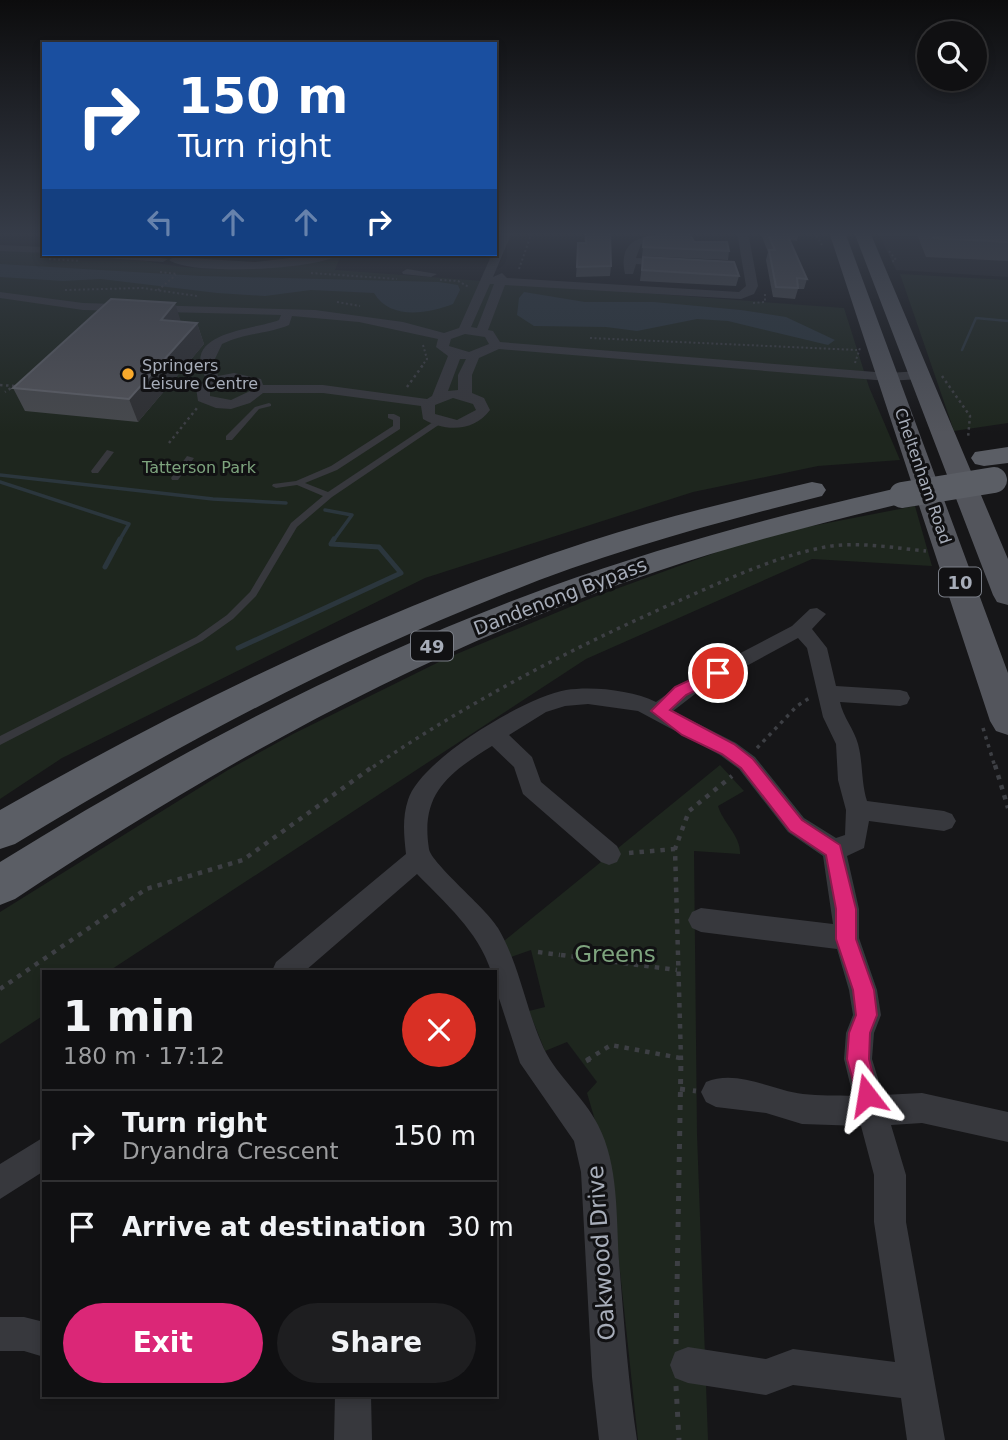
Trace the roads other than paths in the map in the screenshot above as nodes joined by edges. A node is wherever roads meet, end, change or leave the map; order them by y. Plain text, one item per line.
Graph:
1 (32, 299) edge
2 (477, 299) edge
3 (493, 299) edge
4 (861, 299) edge
5 (890, 299) edge
6 (287, 313) junction
7 (464, 330) junction
8 (482, 331) junction
9 (444, 337) junction
10 (496, 345) junction
11 (455, 354) junction
12 (474, 355) junction
13 (887, 372) junction
14 (920, 373) junction
15 (215, 381) junction
16 (259, 389) junction
17 (465, 395) junction
18 (434, 399) junction
19 (270, 405) dead end
20 (391, 416) dead end
21 (439, 422) junction
22 (229, 438) dead end
23 (110, 452) dead end
24 (190, 458) dead end
25 (998, 467) edge
26 (94, 471) dead end
27 (175, 478) dead end
28 (298, 483) junction
29 (898, 484) junction
30 (276, 486) dead end
31 (329, 495) junction
32 (1008, 595) edge
33 (817, 614) dead end
34 (799, 631) junction
35 (828, 692) junction
36 (900, 698) dead end
37 (659, 711) junction
38 (1008, 721) edge
39 (494, 734) junction
40 (0, 741) edge
41 (858, 810) junction
42 (944, 821) dead end
43 (0, 831) edge
44 (834, 850) junction
45 (609, 854) road end
46 (418, 858) junction
47 (0, 885) edge
48 (701, 920) dead end
49 (846, 939) junction
50 (286, 970) edge
51 (503, 1003) edge
52 (716, 1092) dead end
53 (871, 1111) junction
54 (1008, 1127) edge
55 (42, 1153) edge
56 (0, 1183) edge
57 (0, 1334) edge
58 (42, 1339) edge
59 (680, 1363) road end
60 (915, 1382) junction
61 (353, 1397) edge
62 (353, 1440) edge
63 (618, 1440) edge
64 (926, 1440) edge

1 - 6 street
2 - 7 street
3 - 8 street
4 - 13 main road, Cheltenham Road / 10
5 - 14 main road, Cheltenham Road / 10
6 - 9 street
6 - 15 street
7 - 8 street
7 - 9 street
8 - 10 street
9 - 11 street
10 - 12 street
10 - 13 street
11 - 12 street
11 - 18 street
12 - 17 street
13 - 14 street
13 - 38 main road, Cheltenham Road / 10
14 - 32 main road, Cheltenham Road / 10
15 - 16 street
15 - 16 street
16 - 18 street
17 - 18 street
17 - 21 street
18 - 21 street
19 - 22 lane
20 - 28 lane
21 - 31 lane
23 - 26 lane
24 - 27 lane
25 - 29 highway, Dandenong Bypass / 49, bridge
28 - 30 lane
28 - 31 lane
29 - 43 highway, Dandenong Bypass / 49
29 - 47 highway, Dandenong Bypass / 49
31 - 40 lane
33 - 34 street
34 - 35 street
34 - 37 street
35 - 36 street
35 - 41 street
37 - 39 street
37 - 44 street
39 - 45 street
39 - 46 street
41 - 42 street
41 - 44 street
44 - 49 street
46 - 50 street
46 - 51 street, Oakwood Drive
48 - 49 street
49 - 53 street
51 - 63 street, Oakwood Drive
52 - 53 street
53 - 54 street
53 - 60 street
55 - 56 street
57 - 58 street
59 - 60 street
60 - 64 street
61 - 62 street

